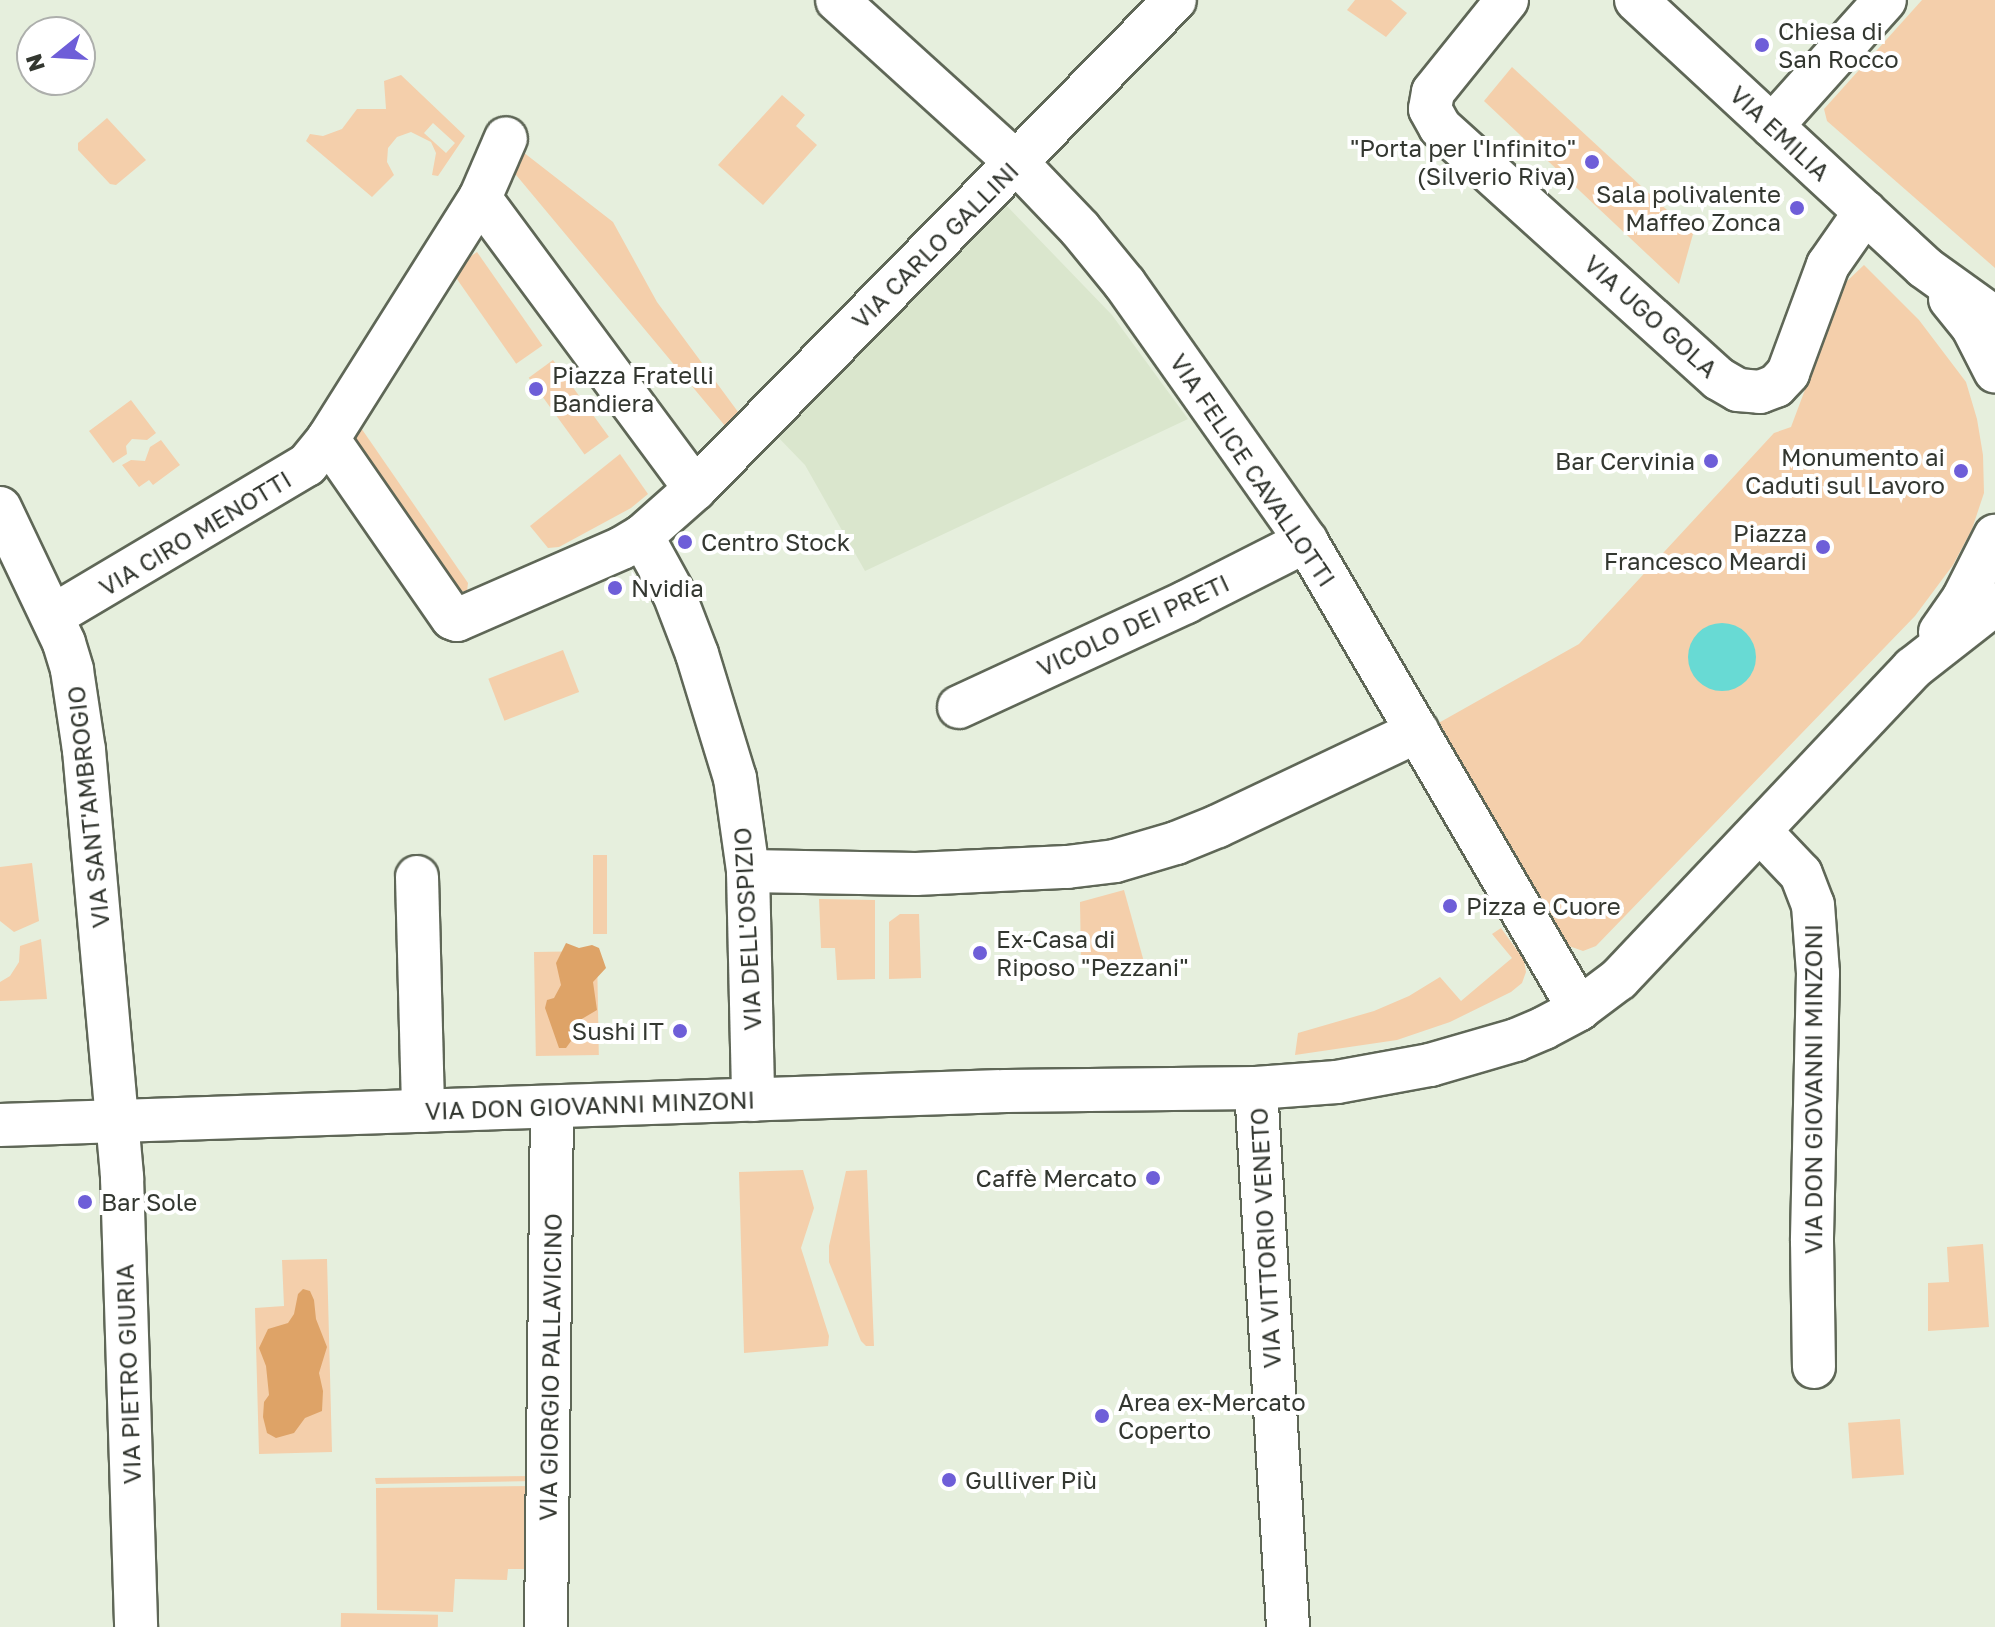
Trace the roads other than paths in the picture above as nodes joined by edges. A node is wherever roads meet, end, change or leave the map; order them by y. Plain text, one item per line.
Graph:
1 (837, 0) edge
2 (1175, 0) edge
3 (1507, 0) edge
4 (1636, 0) edge
5 (1885, 0) edge
6 (1772, 126) junction
7 (506, 138) dead end
8 (1017, 163) junction
9 (480, 198) junction
10 (1865, 212) junction
11 (1924, 267) junction
12 (1995, 318) edge
13 (1995, 371) edge
14 (328, 439) junction
15 (695, 489) junction
16 (0, 508) edge
17 (642, 536) junction
18 (1995, 536) edge
19 (1306, 541) junction
20 (1995, 604) edge
21 (54, 615) junction
22 (1995, 631) edge
23 (1913, 668) junction
24 (959, 707) dead end
25 (1418, 731) junction
26 (1760, 831) junction
27 (748, 871) junction
28 (417, 877) dead end
29 (1579, 1009) junction
30 (1256, 1088) junction
31 (753, 1100) junction
32 (552, 1107) junction
33 (423, 1111) junction
34 (124, 1121) junction
35 (0, 1125) edge
36 (1814, 1367) dead end
37 (136, 1627) edge
38 (546, 1627) edge
39 (1288, 1627) edge

1 - 8 street, VIA FELICE CAVALLOTTI
2 - 8 street, VIA CARLO GALLINI
3 - 10 street, VIA UGO GOLA
4 - 6 street, VIA EMILIA
5 - 6 street
6 - 10 street, VIA EMILIA
7 - 9 street
8 - 15 street, VIA CARLO GALLINI
8 - 19 street, VIA FELICE CAVALLOTTI
9 - 14 street
9 - 15 street
10 - 11 street, VIA EMILIA
11 - 12 street, VIA EMILIA
11 - 13 street, VIA EMILIA
14 - 17 street
14 - 21 street, VIA CIRO MENOTTI
15 - 17 street
16 - 21 street, VIA SANT'AMBROGIO
17 - 27 street, VIA DELL'OSPIZIO
18 - 23 street
19 - 24 street, VICOLO DEI PRETI
19 - 25 street, VIA FELICE CAVALLOTTI
20 - 23 street, VIA DON GIOVANNI MINZONI
21 - 34 street, VIA SANT'AMBROGIO
22 - 23 street, VIA DON GIOVANNI MINZONI
23 - 26 street, VIA DON GIOVANNI MINZONI
25 - 27 street
25 - 29 street, VIA FELICE CAVALLOTTI
26 - 29 street, VIA DON GIOVANNI MINZONI
26 - 36 street, VIA DON GIOVANNI MINZONI
27 - 31 street, VIA DELL'OSPIZIO
28 - 33 street
29 - 30 street, VIA DON GIOVANNI MINZONI
30 - 31 street, VIA DON GIOVANNI MINZONI
30 - 39 street, VIA VITTORIO VENETO
31 - 32 street, VIA DON GIOVANNI MINZONI
32 - 33 street, VIA DON GIOVANNI MINZONI
32 - 38 street, VIA GIORGIO PALLAVICINO
33 - 34 street, VIA DON GIOVANNI MINZONI
34 - 35 street, VIA DON GIOVANNI MINZONI
34 - 37 street, VIA PIETRO GIURIA

